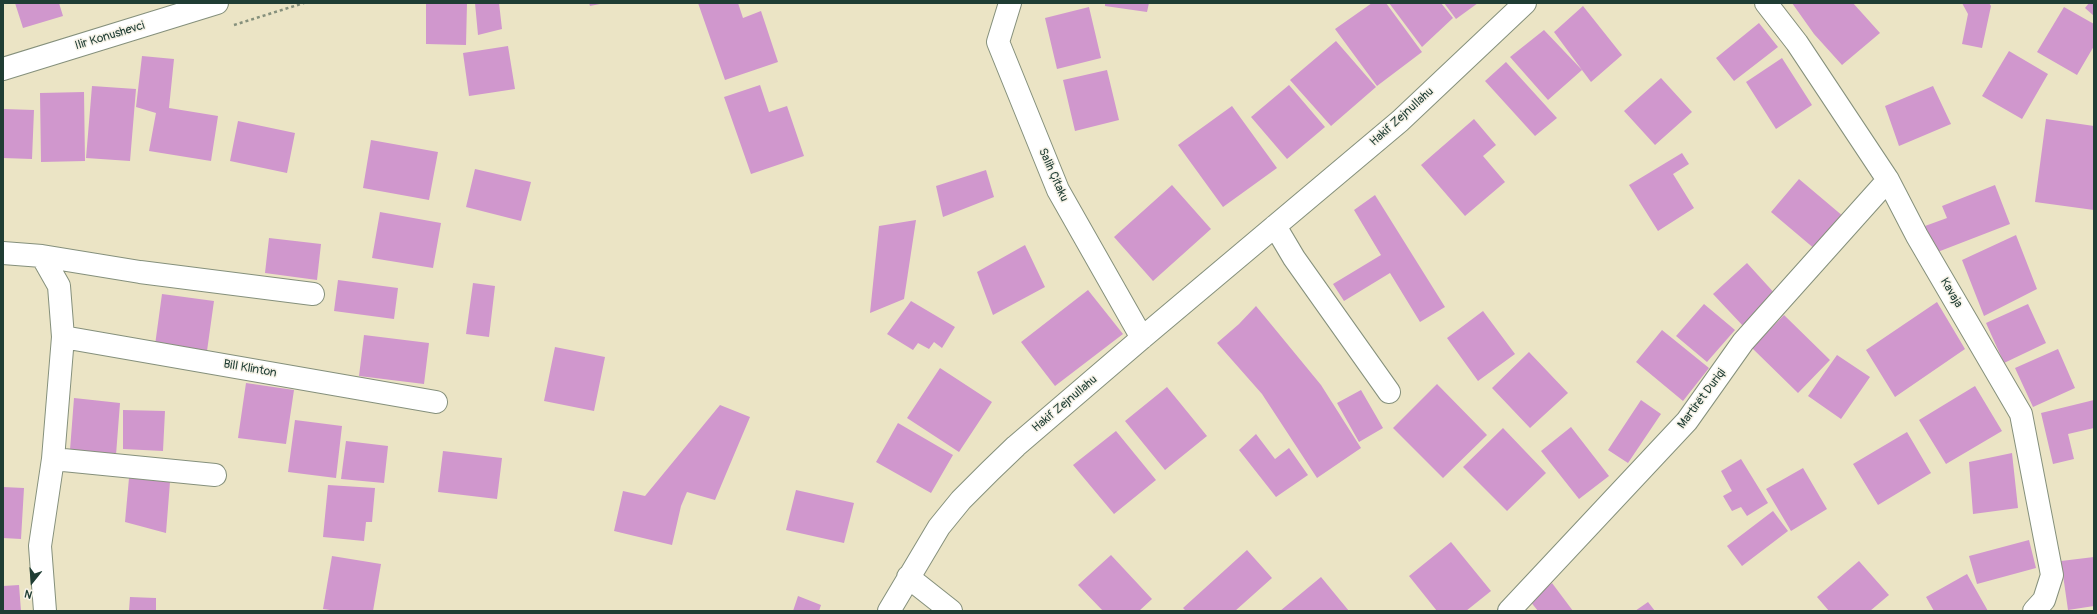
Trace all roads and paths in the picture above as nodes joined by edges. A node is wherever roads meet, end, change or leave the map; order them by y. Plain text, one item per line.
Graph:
1 (218, 3) edge
2 (1010, 3) edge
3 (1526, 3) edge
4 (1766, 3) edge
5 (3, 69) edge
6 (1888, 180) junction
7 (1275, 226) junction
8 (3, 253) edge
9 (42, 256) junction
10 (313, 294) dead end
11 (63, 337) junction
12 (1142, 338) junction
13 (1389, 392) dead end
14 (436, 402) dead end
15 (53, 459) junction
16 (215, 475) dead end
17 (908, 577) junction
18 (45, 611) edge
19 (889, 611) edge
20 (950, 611) edge
21 (1509, 611) edge
22 (2034, 611) edge

1 - 5 street, Ilir Konushevci
2 - 12 street, Salih Çitaku
3 - 7 street, Hakif Zejnullahu
4 - 6 street, Kavaja
6 - 21 street, Martirët Duriqi
6 - 22 street, Kavaja
7 - 12 street, Hakif Zejnullahu
7 - 13 street
8 - 9 street
9 - 10 street
9 - 11 street
11 - 14 street, Bill Klinton
11 - 15 street
12 - 17 street, Hakif Zejnullahu
15 - 16 street
15 - 18 street
17 - 19 street, Hakif Zejnullahu
17 - 20 street

